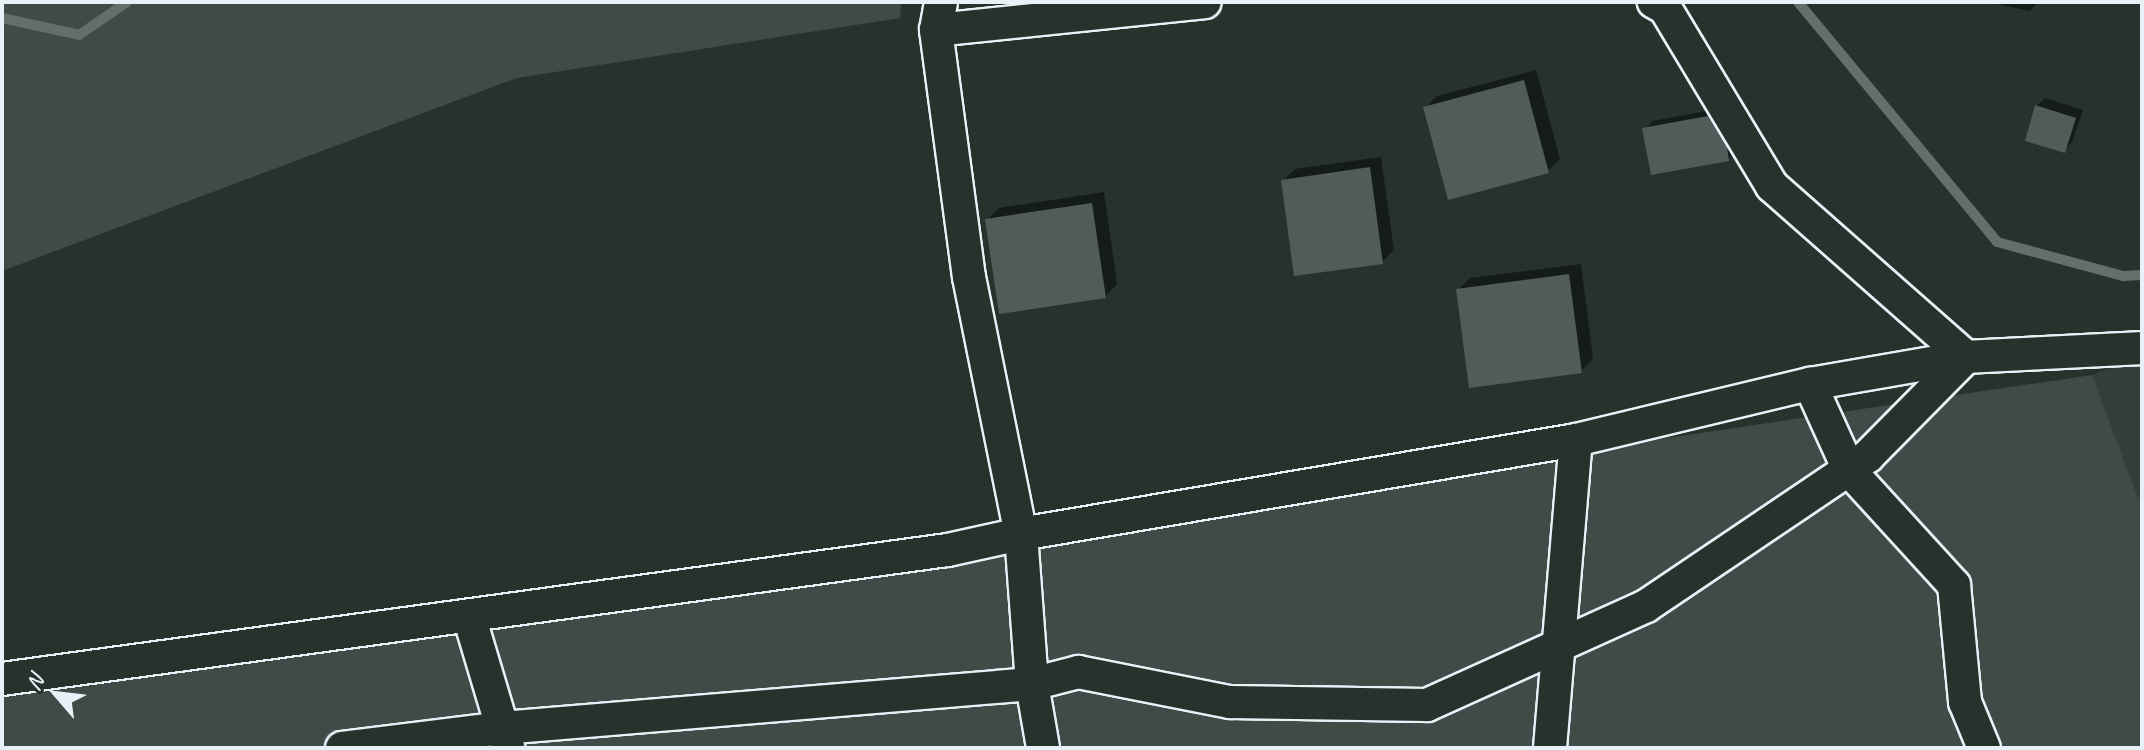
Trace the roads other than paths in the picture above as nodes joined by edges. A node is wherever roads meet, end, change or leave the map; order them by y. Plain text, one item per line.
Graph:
1 (1205, 2) edge
2 (1654, 2) edge
3 (939, 16) edge
4 (2142, 348) edge
5 (1966, 357) junction
6 (1810, 384) junction
7 (1576, 440) junction
8 (1849, 470) junction
9 (1021, 534) junction
10 (469, 616) junction
11 (1559, 646) junction
12 (2, 679) edge
13 (1032, 684) junction
14 (505, 738) edge
15 (342, 748) edge
16 (1043, 748) edge
17 (1550, 748) edge
18 (1984, 748) edge

1 - 3 street
2 - 5 street
3 - 9 street
4 - 5 street
5 - 6 street
5 - 8 street
6 - 7 street
6 - 8 street
7 - 9 street
7 - 11 street
8 - 11 street
8 - 18 street
9 - 10 street
9 - 13 street
10 - 12 street
10 - 14 street
11 - 13 street
11 - 17 street
13 - 14 street
13 - 16 street
14 - 15 street

